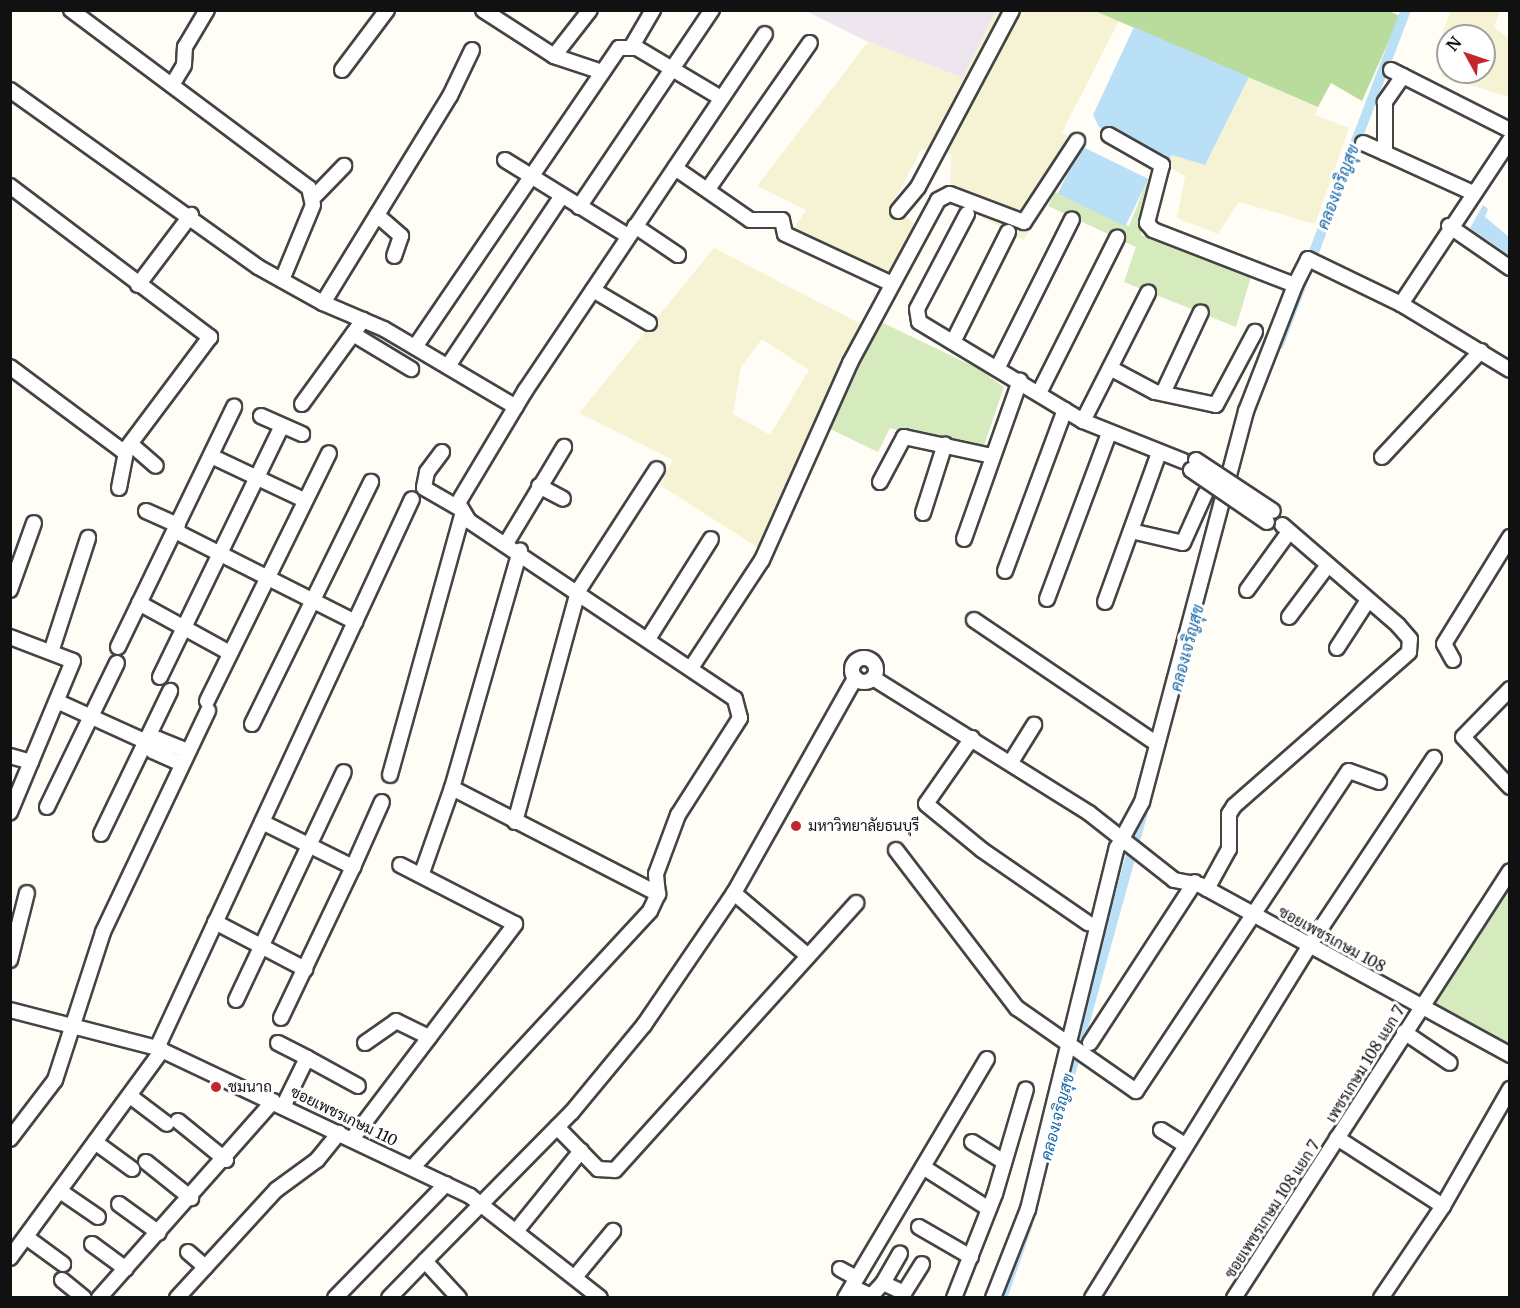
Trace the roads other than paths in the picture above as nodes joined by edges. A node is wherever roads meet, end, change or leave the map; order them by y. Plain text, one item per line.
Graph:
1 (71, 10) edge
2 (207, 10) edge
3 (387, 10) edge
4 (483, 10) edge
5 (590, 10) edge
6 (653, 10) edge
7 (712, 10) edge
8 (1012, 10) edge
9 (765, 34) dead end
10 (810, 43) dead end
11 (632, 46) junction
12 (472, 50) dead end
13 (555, 56) junction
14 (342, 70) dead end
15 (674, 70) junction
16 (602, 72) junction
17 (172, 86) junction
18 (10, 90) edge
19 (721, 98) junction
20 (1509, 130) edge
21 (1109, 135) dead end
22 (1509, 140) edge
23 (1077, 141) dead end
24 (1363, 143) dead end
25 (1385, 153) junction
26 (505, 160) dead end
27 (1503, 162) edge
28 (344, 166) dead end
29 (675, 168) junction
30 (530, 175) junction
31 (10, 186) edge
32 (918, 187) junction
33 (708, 189) junction
34 (1473, 192) junction
35 (562, 196) junction
36 (313, 198) junction
37 (938, 200) junction
38 (579, 207) junction
39 (898, 211) dead end
40 (967, 214) dead end
41 (191, 215) junction
42 (378, 215) junction
43 (1072, 219) dead end
44 (1449, 226) junction
45 (632, 231) junction
46 (1008, 232) dead end
47 (1117, 238) dead end
48 (678, 255) dead end
49 (394, 256) dead end
50 (1509, 268) edge
51 (282, 280) junction
52 (892, 284) junction
53 (138, 285) junction
54 (1295, 285) junction
55 (593, 290) junction
56 (1148, 293) dead end
57 (323, 303) junction
58 (1401, 303) junction
59 (1201, 312) dead end
60 (363, 320) junction
61 (649, 323) dead end
62 (1255, 332) dead end
63 (353, 334) junction
64 (953, 342) junction
65 (415, 347) junction
66 (1481, 351) junction
67 (448, 366) junction
68 (10, 367) edge
69 (998, 367) junction
70 (1110, 368) junction
71 (411, 369) dead end
72 (1509, 370) edge
73 (1020, 381) junction
74 (1039, 393) junction
75 (1163, 393) junction
76 (302, 404) dead end
77 (234, 407) dead end
78 (516, 407) junction
79 (1065, 410) junction
80 (261, 416) dead end
81 (1083, 422) junction
82 (282, 426) junction
83 (1109, 433) junction
84 (302, 434) dead end
85 (945, 444) junction
86 (564, 447) dead end
87 (129, 449) junction
88 (442, 452) dead end
89 (329, 453) dead end
90 (1159, 453) junction
91 (212, 456) junction
92 (992, 456) junction
93 (1382, 457) dead end
94 (156, 466) dead end
95 (657, 469) dead end
96 (256, 477) junction
97 (371, 482) dead end
98 (880, 482) dead end
99 (539, 486) junction
100 (119, 488) dead end
101 (1205, 494) dead end
102 (412, 499) dead end
103 (562, 499) dead end
104 (304, 500) junction
105 (146, 511) dead end
106 (460, 512) junction
107 (923, 513) dead end
108 (34, 523) dead end
109 (177, 528) junction
110 (1285, 528) junction
111 (1131, 531) junction
112 (1509, 537) edge
113 (88, 538) dead end
114 (964, 538) dead end
115 (711, 539) dead end
116 (507, 542) junction
117 (520, 551) junction
118 (217, 552) junction
119 (1328, 565) junction
120 (1005, 571) dead end
121 (266, 577) junction
122 (10, 590) edge
123 (1247, 590) dead end
124 (578, 591) junction
125 (1047, 599) dead end
126 (310, 600) junction
127 (1368, 600) junction
128 (1105, 602) dead end
129 (139, 603) junction
130 (1289, 617) dead end
131 (974, 620) dead end
132 (355, 622) junction
133 (183, 627) junction
134 (10, 638) edge
135 (648, 639) junction
136 (118, 647) dead end
137 (1338, 648) dead end
138 (52, 649) junction
139 (228, 652) junction
140 (1453, 660) dead end
141 (117, 663) dead end
142 (691, 668) junction
143 (160, 676) dead end
144 (855, 678) junction
145 (873, 678) junction
146 (1509, 689) edge
147 (170, 691) dead end
148 (63, 704) dead end
149 (91, 716) junction
150 (252, 724) dead end
151 (1034, 725) dead end
152 (972, 738) junction
153 (148, 742) junction
154 (1156, 743) junction
155 (10, 756) edge
156 (185, 758) junction
157 (1434, 758) dead end
158 (32, 762) junction
159 (1011, 762) junction
160 (344, 772) dead end
161 (390, 775) dead end
162 (1379, 782) dead end
163 (1509, 787) edge
164 (452, 788) junction
165 (382, 802) dead end
166 (47, 807) dead end
167 (10, 812) edge
168 (262, 822) junction
169 (515, 822) junction
170 (101, 834) dead end
171 (1124, 837) junction
172 (310, 846) junction
173 (896, 850) dead end
174 (400, 865) dead end
175 (353, 867) junction
176 (1509, 871) edge
177 (422, 873) junction
178 (1201, 886) junction
179 (27, 893) dead end
180 (734, 893) junction
181 (658, 894) junction
182 (856, 903) dead end
183 (1253, 914) junction
184 (215, 922) junction
185 (1088, 923) dead end
186 (1309, 945) junction
187 (262, 946) junction
188 (807, 956) junction
189 (10, 960) edge
190 (305, 969) junction
191 (236, 1000) dead end
192 (1420, 1007) junction
193 (10, 1010) edge
194 (281, 1018) dead end
195 (76, 1024) junction
196 (1404, 1032) junction
197 (429, 1037) junction
198 (278, 1043) dead end
199 (364, 1043) dead end
200 (1090, 1043) dead end
201 (160, 1049) junction
202 (1074, 1050) junction
203 (1509, 1055) edge
204 (307, 1058) junction
205 (987, 1059) dead end
206 (1450, 1064) dead end
207 (358, 1086) dead end
208 (1026, 1089) dead end
209 (1509, 1089) edge
210 (130, 1095) junction
211 (279, 1103) junction
212 (557, 1127) junction
213 (1161, 1130) dead end
214 (345, 1136) junction
215 (1337, 1138) junction
216 (10, 1139) edge
217 (95, 1142) junction
218 (972, 1142) dead end
219 (1185, 1144) junction
220 (581, 1150) junction
221 (226, 1160) junction
222 (146, 1162) dead end
223 (1004, 1162) junction
224 (922, 1167) junction
225 (411, 1168) junction
226 (132, 1169) dead end
227 (446, 1184) junction
228 (60, 1191) junction
229 (191, 1198) junction
230 (482, 1202) junction
231 (119, 1204) dead end
232 (1443, 1206) junction
233 (989, 1209) junction
234 (98, 1216) dead end
235 (919, 1227) dead end
236 (517, 1230) junction
237 (613, 1230) dead end
238 (159, 1233) junction
239 (26, 1237) junction
240 (92, 1244) dead end
241 (188, 1252) dead end
242 (900, 1254) dead end
243 (970, 1257) junction
244 (10, 1258) edge
245 (425, 1261) junction
246 (63, 1264) dead end
247 (922, 1264) dead end
248 (205, 1267) junction
249 (126, 1269) junction
250 (840, 1269) dead end
251 (575, 1277) junction
252 (62, 1280) dead end
253 (883, 1283) junction
254 (851, 1288) edge
255 (903, 1295) edge
256 (84, 1298) edge
257 (99, 1298) edge
258 (177, 1298) edge
259 (334, 1298) edge
260 (389, 1298) edge
261 (459, 1298) edge
262 (600, 1298) edge
263 (954, 1298) edge
264 (993, 1298) edge
265 (1092, 1298) edge
266 (1234, 1298) edge
267 (1381, 1298) edge

1 - 17 street
2 - 17 street
3 - 14 street
4 - 13 street
5 - 13 street
6 - 11 street
7 - 15 street
8 - 32 street
9 - 19 street
10 - 33 street
11 - 15 street
11 - 16 street
12 - 42 street
13 - 16 street
15 - 19 street
15 - 38 street
16 - 30 street
17 - 36 street
18 - 41 street
19 - 29 street
20 - 25 street
21 - 54 street
22 - 27 street
23 - 37 street
24 - 25 street
25 - 34 street
26 - 30 street
27 - 34 street
28 - 36 street
29 - 33 street
29 - 45 street
30 - 35 street
30 - 65 street
31 - 53 street
32 - 37 street
32 - 39 street
33 - 52 street
34 - 44 street
35 - 38 street
35 - 67 street
36 - 51 street
37 - 52 street
38 - 45 street
40 - 64 street
41 - 51 street
41 - 53 street
42 - 49 street
42 - 57 street
43 - 69 street
44 - 50 street
44 - 58 street
45 - 48 street
45 - 55 street
46 - 64 street
47 - 74 street
51 - 57 street
52 - 142 street
53 - 87 street
54 - 58 street
54 - 154 street
55 - 61 street
55 - 78 street
56 - 70 street
57 - 60 street
58 - 66 street
59 - 75 street
60 - 63 street
60 - 65 street
62 - 75 street
63 - 71 street
63 - 76 street
64 - 69 street
65 - 67 street
66 - 72 street
66 - 93 street
67 - 78 street
68 - 87 street
69 - 73 street
70 - 75 street
70 - 81 street
73 - 74 street
73 - 92 street
74 - 79 street
77 - 91 street
78 - 106 street
79 - 81 street
79 - 120 street
80 - 82 street
81 - 83 street
82 - 84 street
82 - 96 street
83 - 90 street
83 - 125 street
85 - 92 street
85 - 98 street
85 - 107 street
86 - 99 street
87 - 94 street
87 - 100 street
88 - 106 street
89 - 104 street
90 - 110 street, bridge
90 - 111 street
91 - 96 street
91 - 109 street
92 - 114 street
95 - 124 street
96 - 104 street
96 - 118 street
97 - 126 street
99 - 103 street
99 - 116 street
101 - 111 street
102 - 132 street
104 - 121 street
105 - 109 street
106 - 116 street
106 - 161 street
108 - 122 street
109 - 118 street
109 - 129 street
110 - 119 street
110 - 123 street
111 - 128 street
112 - 140 street
113 - 138 street
115 - 135 street
116 - 117 street
117 - 124 street
117 - 164 street
118 - 121 street
118 - 133 street
119 - 127 street
119 - 130 street
121 - 126 street
121 - 139 street
124 - 135 street
124 - 169 street
126 - 132 street
126 - 150 street
127 - 137 street
127 - 178 street
129 - 133 street
129 - 136 street
131 - 154 street
132 - 168 street
133 - 139 street
133 - 143 street
134 - 138 street
135 - 142 street
138 - 158 street
139 - 156 street
141 - 149 street
142 - 181 street
144 - 145 street
144 - 145 street
144 - 180 street
145 - 152 street, ซอยเพชรเกษม 108
146 - 163 street
147 - 153 street
148 - 149 street
149 - 153 street
149 - 166 street
151 - 159 street
152 - 159 street, ซอยเพชรเกษม 108
152 - 185 street
153 - 156 street
153 - 170 street
154 - 171 street
155 - 158 street
156 - 195 street
157 - 186 street
158 - 167 street
159 - 171 street, ซอยเพชรเกษม 108
160 - 172 street
162 - 183 street
164 - 169 street
164 - 177 street
165 - 175 street
168 - 172 street
168 - 184 street
169 - 181 street
171 - 178 street, ซอยเพชรเกษม 108
171 - 202 street
172 - 175 street
172 - 187 street
173 - 202 street
174 - 177 street
175 - 190 street
176 - 192 street, เพชรเกษม 108 แยก 7
177 - 197 street
178 - 183 street, ซอยเพชรเกษม 108
178 - 200 street
179 - 189 street
180 - 188 street
180 - 212 street
181 - 225 street
182 - 188 street
183 - 186 street, ซอยเพชรเกษม 108
183 - 202 street
184 - 187 street
184 - 201 street
186 - 192 street, ซอยเพชรเกษม 108
186 - 219 street
187 - 190 street
187 - 191 street
188 - 220 street
190 - 194 street
192 - 196 street, เพชรเกษม 108 แยก 7
192 - 203 street, ซอยเพชรเกษม 108
193 - 195 street, ซอยเพชรเกษม 110
195 - 201 street, ซอยเพชรเกษม 110
195 - 216 street
196 - 206 street
196 - 215 street, เพชรเกษม 108 แยก 7
197 - 199 street
197 - 214 street
198 - 204 street
201 - 210 street
201 - 211 street, ซอยเพชรเกษม 110
202 - 264 street
204 - 207 street
204 - 211 street
205 - 224 street
208 - 223 street
209 - 232 street
210 - 217 street
210 - 221 street
211 - 214 street, ซอยเพชรเกษม 110
211 - 221 street
212 - 220 street
212 - 230 street
213 - 219 street
214 - 225 street, ซอยเพชรเกษม 110
214 - 248 street
215 - 232 street
215 - 266 street, ซอยเพชรเกษม 108 แยก 7
217 - 226 street
217 - 228 street
218 - 223 street
219 - 265 street
220 - 236 street
221 - 229 street
222 - 229 street
223 - 233 street
224 - 233 street
224 - 254 street
225 - 227 street, ซอยเพชรเกษม 110
227 - 230 street, ซอยเพชรเกษม 110
227 - 259 street
228 - 234 street
228 - 239 street
229 - 238 street
230 - 236 street, ซอยเพชรเกษม 110
230 - 245 street
231 - 238 street
232 - 267 street
233 - 243 street
235 - 243 street
236 - 251 street, ซอยเพชรเกษม 110
237 - 251 street
238 - 249 street
239 - 244 street
239 - 246 street
240 - 249 street
241 - 248 street
242 - 253 street
243 - 263 street
245 - 260 street
245 - 261 street
247 - 255 street
248 - 258 street
249 - 257 street
250 - 254 street
251 - 262 street, ซอยเพชรเกษม 110
252 - 256 street
253 - 254 street
253 - 255 street

